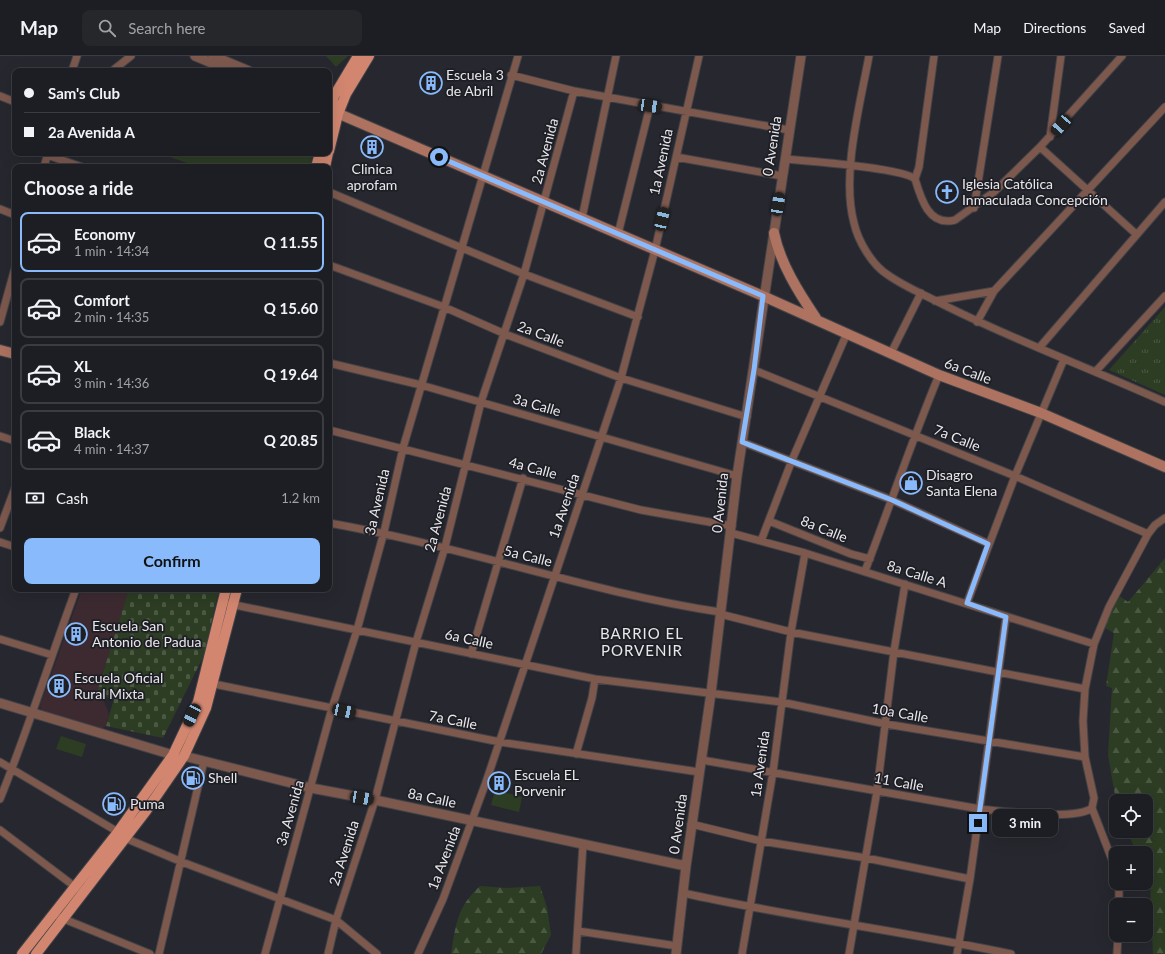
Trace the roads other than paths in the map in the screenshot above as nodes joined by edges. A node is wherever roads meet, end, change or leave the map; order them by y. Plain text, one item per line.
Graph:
1 (77, 56) edge
2 (131, 56) edge
3 (195, 56) edge
4 (213, 56) edge
5 (358, 56) edge
6 (369, 56) edge
7 (518, 56) edge
8 (616, 56) edge
9 (699, 56) edge
10 (801, 56) edge
11 (868, 56) edge
12 (934, 56) edge
13 (998, 56) edge
14 (1061, 56) edge
15 (1122, 56) edge
16 (73, 68) edge
17 (116, 68) edge
18 (224, 68) edge
19 (242, 68) edge
20 (511, 75) junction
21 (574, 91) junction
22 (0, 96) edge
23 (608, 97) junction
24 (12, 101) edge
25 (650, 106) junction
26 (1165, 108) edge
27 (686, 111) junction
28 (332, 112) edge
29 (789, 130) junction
30 (1050, 137) junction
31 (1040, 147) junction
32 (53, 156) edge
33 (676, 157) junction
34 (785, 159) junction
35 (74, 164) edge
36 (850, 166) junction
37 (483, 176) junction
38 (782, 176) junction
39 (915, 179) junction
40 (1088, 192) junction
41 (332, 193) edge
42 (545, 202) junction
43 (1165, 202) edge
44 (974, 208) junction
45 (0, 209) edge
46 (12, 214) edge
47 (582, 218) junction
48 (774, 233) junction
49 (618, 234) junction
50 (1136, 234) junction
51 (462, 249) junction
52 (655, 250) junction
53 (332, 266) edge
54 (524, 274) junction
55 (12, 290) edge
56 (994, 291) junction
57 (920, 293) junction
58 (763, 296) junction
59 (1165, 296) edge
60 (935, 301) junction
61 (444, 307) junction
62 (638, 317) junction
63 (817, 319) junction
64 (0, 322) edge
65 (977, 322) junction
66 (847, 333) junction
67 (505, 334) junction
68 (1039, 348) junction
69 (0, 350) edge
70 (12, 353) edge
71 (891, 353) junction
72 (1064, 359) junction
73 (332, 364) edge
74 (754, 370) junction
75 (1096, 371) junction
76 (939, 375) junction
77 (621, 378) junction
78 (421, 385) junction
79 (820, 397) junction
80 (481, 402) junction
81 (1165, 402) edge
82 (1041, 413) junction
83 (747, 417) junction
84 (332, 431) edge
85 (914, 434) junction
86 (0, 436) edge
87 (602, 437) junction
88 (12, 441) edge
89 (742, 442) junction
90 (403, 448) junction
91 (792, 460) junction
92 (466, 463) junction
93 (1165, 467) edge
94 (737, 476) junction
95 (1015, 476) junction
96 (523, 478) junction
97 (582, 494) junction
98 (12, 496) edge
99 (892, 500) junction
100 (1165, 518) edge
101 (769, 522) junction
102 (332, 523) edge
103 (0, 528) edge
104 (731, 529) junction
105 (384, 532) junction
106 (1148, 534) junction
107 (761, 541) junction
108 (0, 542) edge
109 (988, 544) junction
110 (12, 546) edge
111 (445, 547) junction
112 (805, 553) junction
113 (870, 559) junction
114 (498, 562) junction
115 (865, 571) junction
116 (555, 576) junction
117 (905, 584) junction
118 (75, 592) edge
119 (225, 592) edge
120 (236, 592) edge
121 (223, 602) junction
122 (967, 603) junction
123 (234, 605) junction
124 (720, 612) junction
125 (1006, 617) junction
126 (357, 630) junction
127 (791, 632) junction
128 (0, 639) edge
129 (416, 642) junction
130 (1094, 644) junction
131 (894, 651) junction
132 (471, 654) junction
133 (52, 655) junction
134 (525, 665) junction
135 (999, 673) junction
136 (595, 679) junction
137 (208, 683) junction
138 (1085, 689) junction
139 (711, 693) junction
140 (782, 702) junction
141 (0, 703) edge
142 (332, 708) junction
143 (33, 713) junction
144 (396, 722) junction
145 (886, 724) junction
146 (988, 741) junction
147 (500, 742) junction
148 (576, 754) junction
149 (173, 755) junction
150 (184, 756) junction
151 (1085, 757) junction
152 (702, 760) junction
153 (204, 761) junction
154 (0, 762) edge
155 (12, 770) junction
156 (699, 772) junction
157 (773, 772) junction
158 (310, 788) junction
159 (877, 791) junction
160 (0, 799) edge
161 (375, 800) junction
162 (1092, 808) junction
163 (980, 809) junction
164 (472, 821) junction
165 (691, 824) junction
166 (0, 830) edge
167 (121, 835) junction
168 (761, 841) junction
169 (583, 844) junction
170 (1109, 851) edge
171 (866, 858) junction
172 (182, 862) junction
173 (686, 866) junction
174 (970, 879) junction
175 (79, 890) junction
176 (682, 894) junction
177 (280, 898) junction
178 (750, 908) junction
179 (53, 914) junction
180 (64, 919) junction
181 (336, 920) junction
182 (854, 925) junction
183 (578, 931) junction
184 (1118, 942) edge
185 (959, 943) junction
186 (677, 950) edge
187 (22, 954) edge
188 (36, 954) edge
189 (150, 954) edge
190 (160, 954) edge
191 (265, 954) edge
192 (328, 954) edge
193 (377, 954) edge
194 (418, 954) edge
195 (576, 954) edge
196 (742, 954) edge
197 (849, 954) edge
198 (957, 954) edge
199 (1011, 954) edge
200 (1117, 954) edge

1 - 16 street
2 - 17 street
3 - 18 street
4 - 19 street
5 - 28 main road
6 - 28 main road
7 - 20 street, 3a Avenida
8 - 23 street
9 - 27 street, 1a Avenida
10 - 29 street, 0 Avenida
11 - 36 street
12 - 39 street
13 - 44 street
14 - 30 street
15 - 30 street
20 - 21 street
20 - 37 street, 3a Avenida
21 - 23 street
21 - 42 street, 2a Avenida
22 - 24 street
23 - 25 street
23 - 47 street
25 - 27 street
25 - 49 street
26 - 40 street
27 - 29 street
27 - 33 street, 1a Avenida
28 - 37 main road, 6a Calle
29 - 34 street, 0 Avenida
30 - 31 street
31 - 40 street
31 - 44 street
32 - 35 street
33 - 38 street
33 - 52 street, 1a Avenida
34 - 36 street
34 - 38 street, 0 Avenida
36 - 39 street
36 - 57 street
37 - 42 main road, 6a Calle
37 - 51 street, 3a Avenida
38 - 48 street, 0 Avenida
39 - 44 street
40 - 50 street
40 - 56 street
41 - 51 street
42 - 47 main road, 6a Calle
42 - 54 street, 2a Avenida
43 - 50 street
45 - 46 street
47 - 49 main road, 6a Calle
48 - 58 street, 0 Avenida
48 - 63 main road
49 - 52 main road, 6a Calle
50 - 68 street
51 - 54 street
51 - 61 street, 3a Avenida
52 - 58 main road, 6a Calle
52 - 62 street, 1a Avenida
53 - 61 street, 2a Calle
54 - 62 street
54 - 67 street, 2a Avenida
55 - 64 street
56 - 60 street
56 - 65 street
57 - 60 street
57 - 71 street
58 - 63 main road, 6a Calle
58 - 74 street, 0 Avenida
59 - 75 street
60 - 65 street
61 - 67 street, 2a Calle
61 - 78 street, 3a Avenida
62 - 77 street, 1a Avenida
63 - 66 main road, 6a Calle
65 - 68 street
66 - 71 main road, 6a Calle
66 - 79 street
67 - 77 street, 2a Calle
67 - 80 street, 2a Avenida
68 - 72 street
69 - 70 main road
71 - 76 main road, 6a Calle
72 - 75 street
72 - 82 street
73 - 78 street, 3a Calle
74 - 79 street, 7a Calle
74 - 83 street, 0 Avenida
75 - 81 street
76 - 82 main road, 6a Calle
76 - 85 street
77 - 83 street, 2a Calle
77 - 87 street, 1a Avenida
78 - 80 street, 3a Calle
78 - 90 street, 3a Avenida
79 - 85 street, 7a Calle
79 - 91 street
80 - 87 street, 3a Calle
80 - 92 street, 2a Avenida
82 - 93 main road, 6a Calle
82 - 95 street
83 - 89 street, 0 Avenida
84 - 90 street, 4a Calle
85 - 95 street, 7a Calle
85 - 99 street
86 - 88 street
87 - 94 street, 3a Calle
87 - 97 street, 1a Avenida
89 - 91 street
89 - 94 street, 0 Avenida
90 - 92 street, 4a Calle
90 - 105 street, 3a Avenida
91 - 99 street
91 - 101 street
92 - 96 street, 4a Calle
92 - 111 street, 2a Avenida
94 - 104 street, 0 Avenida
95 - 106 street, 7a Calle
95 - 109 street
96 - 97 street, 4a Calle
96 - 114 street
97 - 104 street, 4a Calle
97 - 116 street, 1a Avenida
98 - 103 street
99 - 109 street
99 - 113 street
100 - 106 street
101 - 107 street
101 - 113 street, 8a Calle
102 - 105 street, 5a Calle
104 - 107 street, 8a Calle A
104 - 124 street, 0 Avenida
105 - 111 street, 5a Calle
105 - 126 street, 3a Avenida
106 - 130 street
107 - 112 street, 8a Calle A
108 - 110 street
109 - 122 street
111 - 114 street, 5a Calle
111 - 129 street, 2a Avenida
112 - 115 street, 8a Calle A
112 - 127 street, 1a Avenida
113 - 115 street
114 - 116 street, 5a Calle
114 - 132 street
115 - 117 street, 8a Calle A
116 - 124 street, 5a Calle
116 - 134 street, 1a Avenida
117 - 122 street, 8a Calle A
117 - 131 street
118 - 133 street
119 - 121 main road
120 - 123 main road
121 - 123 street, 6a Calle
121 - 137 main road
122 - 125 street, 8a Calle A
123 - 126 street, 6a Calle
123 - 137 main road
124 - 127 street, 5a Calle
124 - 139 street, 0 Avenida
125 - 130 street, 8a Calle A
125 - 135 street
126 - 129 street, 6a Calle
126 - 142 street, 3a Avenida
127 - 131 street, 5a Calle
127 - 140 street, 1a Avenida
128 - 133 street
129 - 132 street, 6a Calle
129 - 144 street, 2a Avenida
130 - 138 street
131 - 135 street, 5a Calle
131 - 145 street
132 - 134 street, 6a Calle
133 - 143 street
134 - 136 street, 6a Calle
134 - 147 street, 1a Avenida
135 - 138 street, 5a Calle
135 - 146 street
136 - 139 street, 6a Calle
136 - 148 street
137 - 142 street, 7a Calle
137 - 149 main road
137 - 150 main road
138 - 151 street
139 - 140 street, 10a Calle
139 - 152 street, 0 Avenida
140 - 145 street, 10a Calle
140 - 157 street, 1a Avenida
141 - 143 street, 8a Calle
142 - 144 street, 7a Calle
142 - 158 street, 3a Avenida
143 - 149 street, 8a Calle
143 - 155 street
144 - 147 street, 7a Calle
144 - 161 street, 2a Avenida
145 - 146 street, 10a Calle
145 - 159 street
146 - 151 street, 10a Calle
146 - 163 street
147 - 148 street, 7a Calle
147 - 164 street, 1a Avenida
148 - 156 street, 7a Calle
149 - 150 street, 8a Calle
149 - 167 main road
150 - 153 street, 8a Calle
150 - 167 main road
151 - 162 street
152 - 156 street, 0 Avenida
152 - 157 street, 11 Calle
153 - 158 street, 8a Calle
153 - 172 street
154 - 155 street
155 - 160 street
155 - 167 street
156 - 165 street, 0 Avenida
157 - 159 street, 11 Calle
157 - 168 street, 1a Avenida
158 - 161 street, 8a Calle
158 - 177 street, 3a Avenida
159 - 163 street, 11 Calle
159 - 171 street
161 - 164 street, 8a Calle
161 - 181 street, 2a Avenida
162 - 163 street, 11 Calle
162 - 170 street
163 - 174 street
164 - 169 street, 8a Calle
164 - 194 street, 1a Avenida
165 - 168 street
165 - 173 street, 0 Avenida
166 - 175 street
167 - 172 street
167 - 175 main road
168 - 171 street
168 - 178 street, 1a Avenida
169 - 173 street, 8a Calle
169 - 183 street
171 - 174 street
171 - 182 street
172 - 177 street
172 - 190 street
173 - 176 street, 0 Avenida
174 - 185 street
175 - 179 main road
175 - 180 main road
176 - 178 street
176 - 186 street, 0 Avenida
177 - 181 street
177 - 191 street, 3a Avenida
178 - 182 street
178 - 196 street, 1a Avenida
179 - 180 street
179 - 187 main road
180 - 188 main road
180 - 189 street
181 - 192 street, 2a Avenida
181 - 193 street
182 - 185 street
182 - 197 street
183 - 186 street
183 - 195 street
184 - 200 street
185 - 198 street
185 - 199 street

